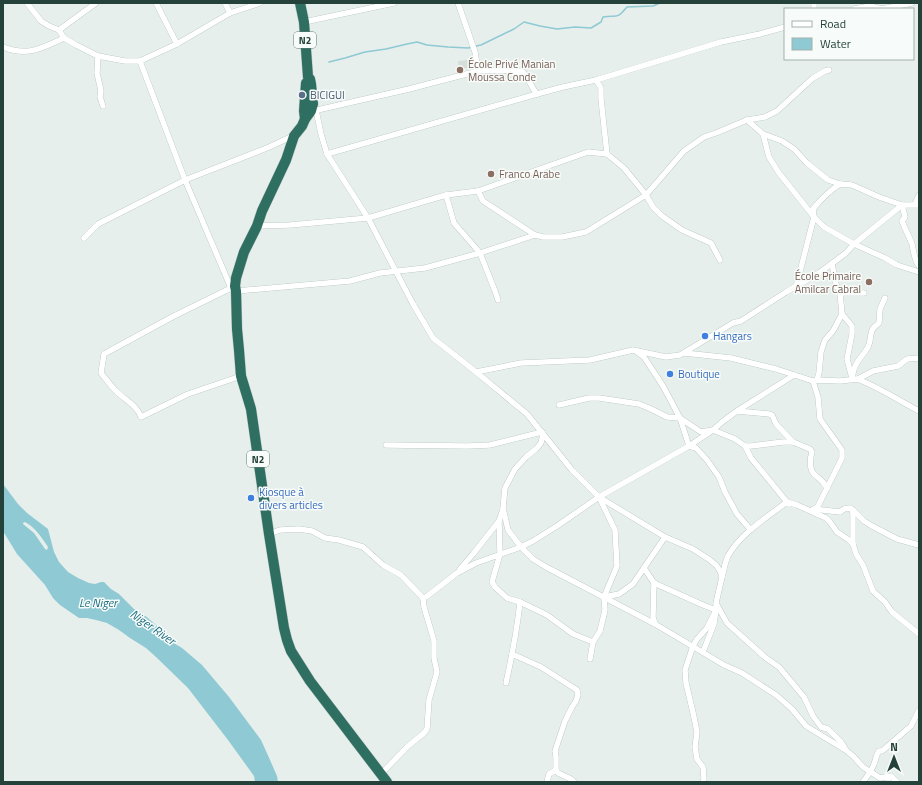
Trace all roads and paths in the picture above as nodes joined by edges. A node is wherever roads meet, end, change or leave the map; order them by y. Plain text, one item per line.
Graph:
1 (27, 3) edge
2 (96, 3) edge
3 (156, 3) edge
4 (225, 3) edge
5 (260, 3) edge
6 (300, 3) edge
7 (394, 3) edge
8 (458, 3) edge
9 (912, 3) edge
10 (859, 8) edge
11 (878, 8) edge
12 (887, 8) edge
13 (230, 13) junction
14 (304, 22) junction
15 (784, 27) edge
16 (59, 30) junction
17 (64, 38) junction
18 (177, 44) junction
19 (3, 47) edge
20 (98, 56) junction
21 (140, 61) junction
22 (829, 70) dead end
23 (478, 71) junction
24 (596, 80) junction
25 (537, 94) junction
26 (103, 106) dead end
27 (309, 113) junction
28 (747, 120) junction
29 (763, 134) junction
30 (294, 136) junction
31 (327, 154) junction
32 (607, 154) junction
33 (185, 180) junction
34 (840, 184) junction
35 (478, 191) junction
36 (446, 195) junction
37 (646, 195) junction
38 (919, 195) edge
39 (902, 205) junction
40 (917, 205) edge
41 (814, 217) junction
42 (368, 218) junction
43 (257, 226) junction
44 (535, 235) junction
45 (84, 238) dead end
46 (854, 244) junction
47 (480, 253) junction
48 (720, 260) dead end
49 (832, 264) junction
50 (919, 266) edge
51 (397, 272) junction
52 (919, 272) edge
53 (796, 287) junction
54 (233, 290) junction
55 (840, 293) junction
56 (864, 293) dead end
57 (884, 298) dead end
58 (498, 300) dead end
59 (842, 314) junction
60 (633, 350) junction
61 (684, 353) junction
62 (919, 358) edge
63 (476, 372) junction
64 (794, 375) junction
65 (241, 376) junction
66 (852, 378) junction
67 (858, 380) junction
68 (815, 381) junction
69 (559, 405) dead end
70 (737, 411) junction
71 (919, 411) edge
72 (680, 418) junction
73 (713, 430) junction
74 (542, 433) junction
75 (793, 442) junction
76 (386, 445) dead end
77 (688, 446) junction
78 (745, 446) junction
79 (827, 488) junction
80 (599, 497) junction
81 (788, 502) junction
82 (503, 508) junction
83 (815, 509) junction
84 (852, 509) junction
85 (808, 510) junction
86 (499, 521) junction
87 (750, 529) junction
88 (269, 534) junction
89 (665, 537) junction
90 (853, 544) junction
91 (919, 545) edge
92 (521, 547) junction
93 (500, 554) junction
94 (644, 568) junction
95 (457, 573) junction
96 (722, 577) junction
97 (654, 583) junction
98 (604, 597) junction
99 (423, 598) junction
100 (520, 602) junction
101 (716, 603) junction
102 (716, 610) junction
103 (655, 624) junction
104 (919, 634) edge
105 (593, 642) junction
106 (693, 646) junction
107 (703, 652) junction
108 (512, 654) junction
109 (590, 659) dead end
110 (506, 683) dead end
111 (919, 711) edge
112 (847, 751) junction
113 (556, 770) junction
114 (870, 772) junction
115 (384, 778) edge
116 (547, 782) edge
117 (574, 782) edge
118 (703, 782) edge
119 (863, 782) edge
120 (897, 782) edge

1 - 16 street
2 - 16 street
3 - 18 street
4 - 13 street
5 - 13 street
6 - 14 highway, N2
7 - 14 street
8 - 23 street
9 - 12 street
10 - 11 street
13 - 18 street
14 - 27 highway, N2
15 - 24 street
16 - 17 street
17 - 19 street
17 - 20 street
18 - 21 street
20 - 21 street
20 - 26 street
21 - 33 street
22 - 28 street
23 - 25 street
23 - 27 street
24 - 25 street
24 - 32 street
25 - 31 street
27 - 30 highway, N2
27 - 31 street
28 - 29 street
28 - 37 street
29 - 34 street
29 - 41 street
30 - 33 street
30 - 43 highway, N2
31 - 42 street
32 - 35 street
32 - 37 street
33 - 45 street
33 - 54 street
34 - 39 street
34 - 41 street
35 - 36 street
35 - 44 street
36 - 42 street
36 - 47 street
37 - 44 street
37 - 48 street
38 - 40 street
39 - 40 street
39 - 46 street
39 - 50 street
41 - 46 street
41 - 53 street
42 - 43 street
42 - 51 street
43 - 54 highway, N2
44 - 47 street
46 - 49 street
46 - 52 street
47 - 51 street
47 - 58 street
49 - 53 street
49 - 55 street
51 - 54 street
51 - 63 street
53 - 61 street
54 - 65 highway, N2
54 - 65 street
55 - 56 street
55 - 59 street
57 - 66 street
59 - 66 street
59 - 68 street
60 - 61 street
60 - 63 street
60 - 72 street
61 - 64 street
62 - 67 street
63 - 74 street
64 - 68 street
64 - 70 street
65 - 88 highway, N2
66 - 67 street
67 - 68 street
67 - 71 street
68 - 79 street
69 - 72 street
70 - 73 street
70 - 75 street
72 - 73 street
72 - 77 street
73 - 77 street
73 - 78 street
74 - 76 street
74 - 80 street
74 - 82 street
75 - 78 street
75 - 79 street
77 - 80 street
77 - 87 street
78 - 81 street
79 - 83 street
80 - 89 street
80 - 92 street
80 - 98 street
81 - 85 street
81 - 87 street
82 - 86 street
82 - 92 street
83 - 84 street
83 - 85 street
84 - 90 street
84 - 91 street
85 - 90 street
86 - 93 street
86 - 95 street
87 - 96 street
88 - 99 street
88 - 115 highway, N2
89 - 94 street
89 - 96 street
90 - 104 street
92 - 93 street
92 - 98 street
93 - 95 street
93 - 100 street
94 - 97 street
94 - 98 street
95 - 99 street
96 - 101 street
97 - 102 street
97 - 103 street
98 - 103 street
98 - 105 street
99 - 115 street
100 - 105 street
100 - 108 street
101 - 102 street
101 - 112 street
102 - 106 street
102 - 107 street
103 - 106 street
105 - 109 street
106 - 107 street
106 - 118 street
107 - 112 street
108 - 110 street
108 - 113 street
111 - 114 street
112 - 114 street
113 - 116 street
113 - 117 street
114 - 119 street
114 - 120 street

